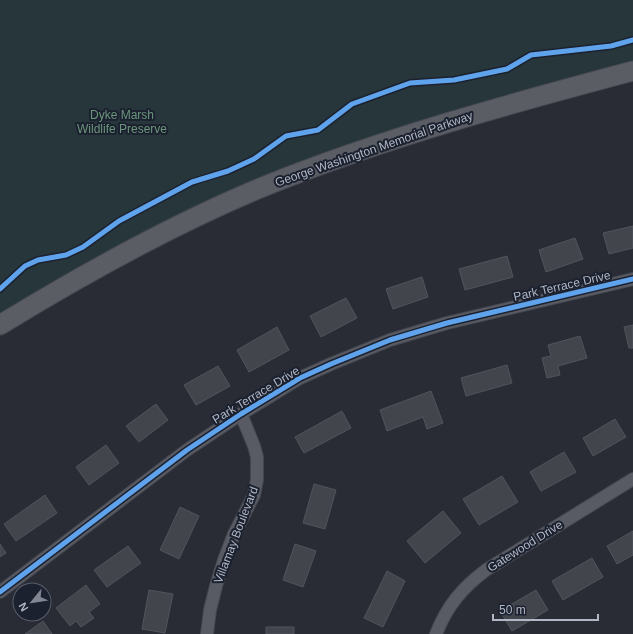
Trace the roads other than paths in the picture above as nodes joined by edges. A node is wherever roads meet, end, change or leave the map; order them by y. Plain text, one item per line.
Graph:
1 (633, 71) edge
2 (633, 279) edge
3 (0, 325) edge
4 (241, 414) junction
5 (633, 479) edge
6 (0, 592) edge
7 (207, 634) edge
8 (436, 634) edge

1 - 3 main road, George Washington Memorial Parkway
2 - 4 street, Park Terrace Drive
4 - 6 street, Park Terrace Drive
4 - 7 street, Villamay Boulevard
5 - 8 street, Gatewood Drive

